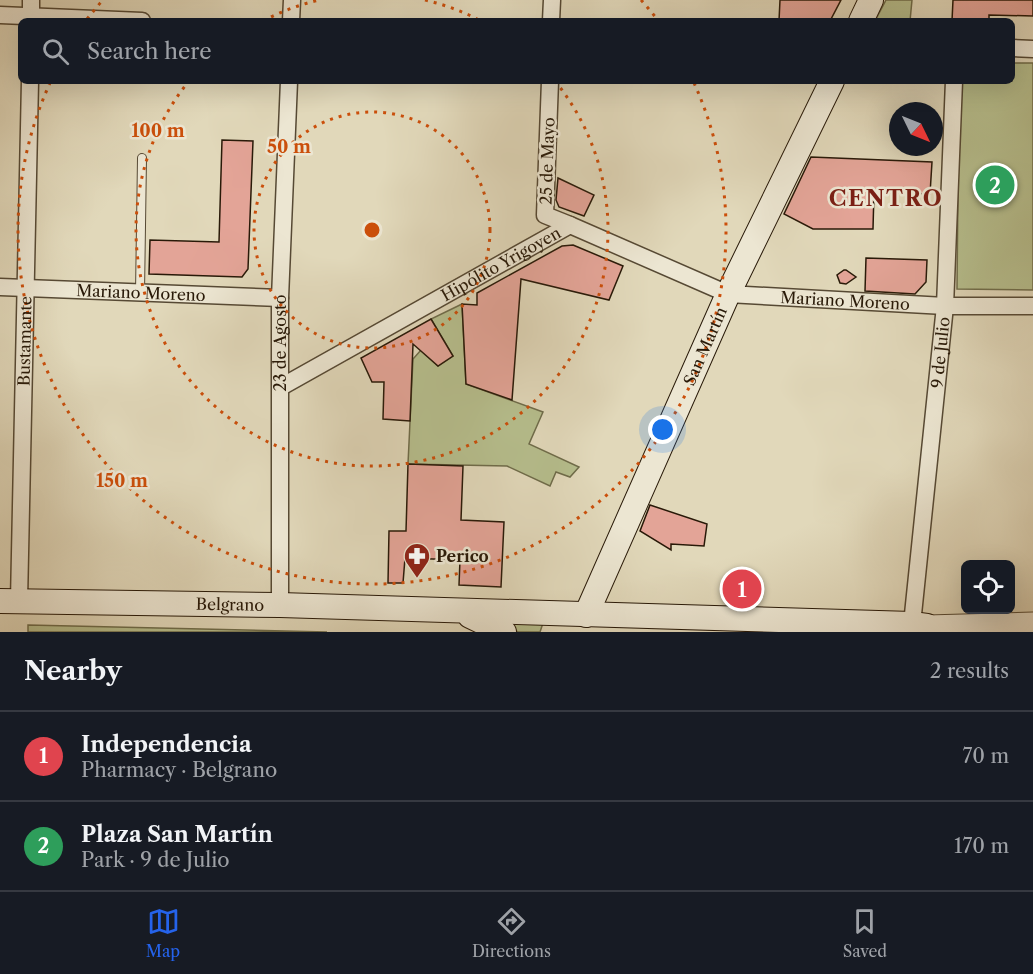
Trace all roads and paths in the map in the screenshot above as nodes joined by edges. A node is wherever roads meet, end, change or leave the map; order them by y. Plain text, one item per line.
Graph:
1 (292, 0) edge
2 (552, 0) edge
3 (871, 0) edge
4 (31, 12) edge
5 (0, 15) edge
6 (105, 18) edge
7 (291, 18) edge
8 (551, 18) edge
9 (862, 18) edge
10 (1015, 48) edge
11 (1033, 49) edge
12 (30, 84) edge
13 (289, 84) edge
14 (550, 84) edge
15 (831, 84) edge
16 (954, 84) edge
17 (142, 158) dead end
18 (545, 215) junction
19 (570, 225) junction
20 (547, 237) junction
21 (0, 287) edge
22 (26, 288) junction
23 (140, 294) junction
24 (728, 294) junction
25 (280, 298) junction
26 (945, 306) junction
27 (1033, 306) edge
28 (281, 387) junction
29 (10, 601) edge
30 (280, 605) junction
31 (459, 612) junction
32 (579, 615) junction
33 (709, 618) junction
34 (1033, 623) edge
35 (624, 624) edge
36 (922, 627) edge
37 (504, 632) edge
38 (554, 632) edge
39 (682, 632) edge

1 - 7 street
2 - 8 street
3 - 9 main road
4 - 5 street
4 - 6 street
10 - 11 street
12 - 22 street, Bustamante
13 - 25 street, 23 de Agosto
14 - 18 street, 25 de Mayo
15 - 24 main road, San Martín
16 - 26 street, 9 de Julio
17 - 23 lane
18 - 19 street, 25 de Mayo
18 - 20 street
19 - 20 street, Hipólito Yrigoyen
19 - 24 street, Hipólito Yrigoyen
20 - 28 street, Hipólito Yrigoyen
21 - 22 street, Mariano Moreno
22 - 23 street, Mariano Moreno
22 - 29 street, Bustamante
23 - 25 street, Mariano Moreno
24 - 26 street, Mariano Moreno
24 - 32 main road, San Martín
25 - 28 street, 23 de Agosto
26 - 27 street, Mariano Moreno
26 - 36 street, 9 de Julio
28 - 30 street, 23 de Agosto
29 - 30 main road, Belgrano
30 - 31 main road, Belgrano
31 - 32 main road, Belgrano
31 - 37 main road, Belgrano
32 - 35 main road, Belgrano
32 - 38 main road
33 - 35 main road, Belgrano
33 - 36 main road, Belgrano
33 - 39 main road, Belgrano
34 - 36 street

